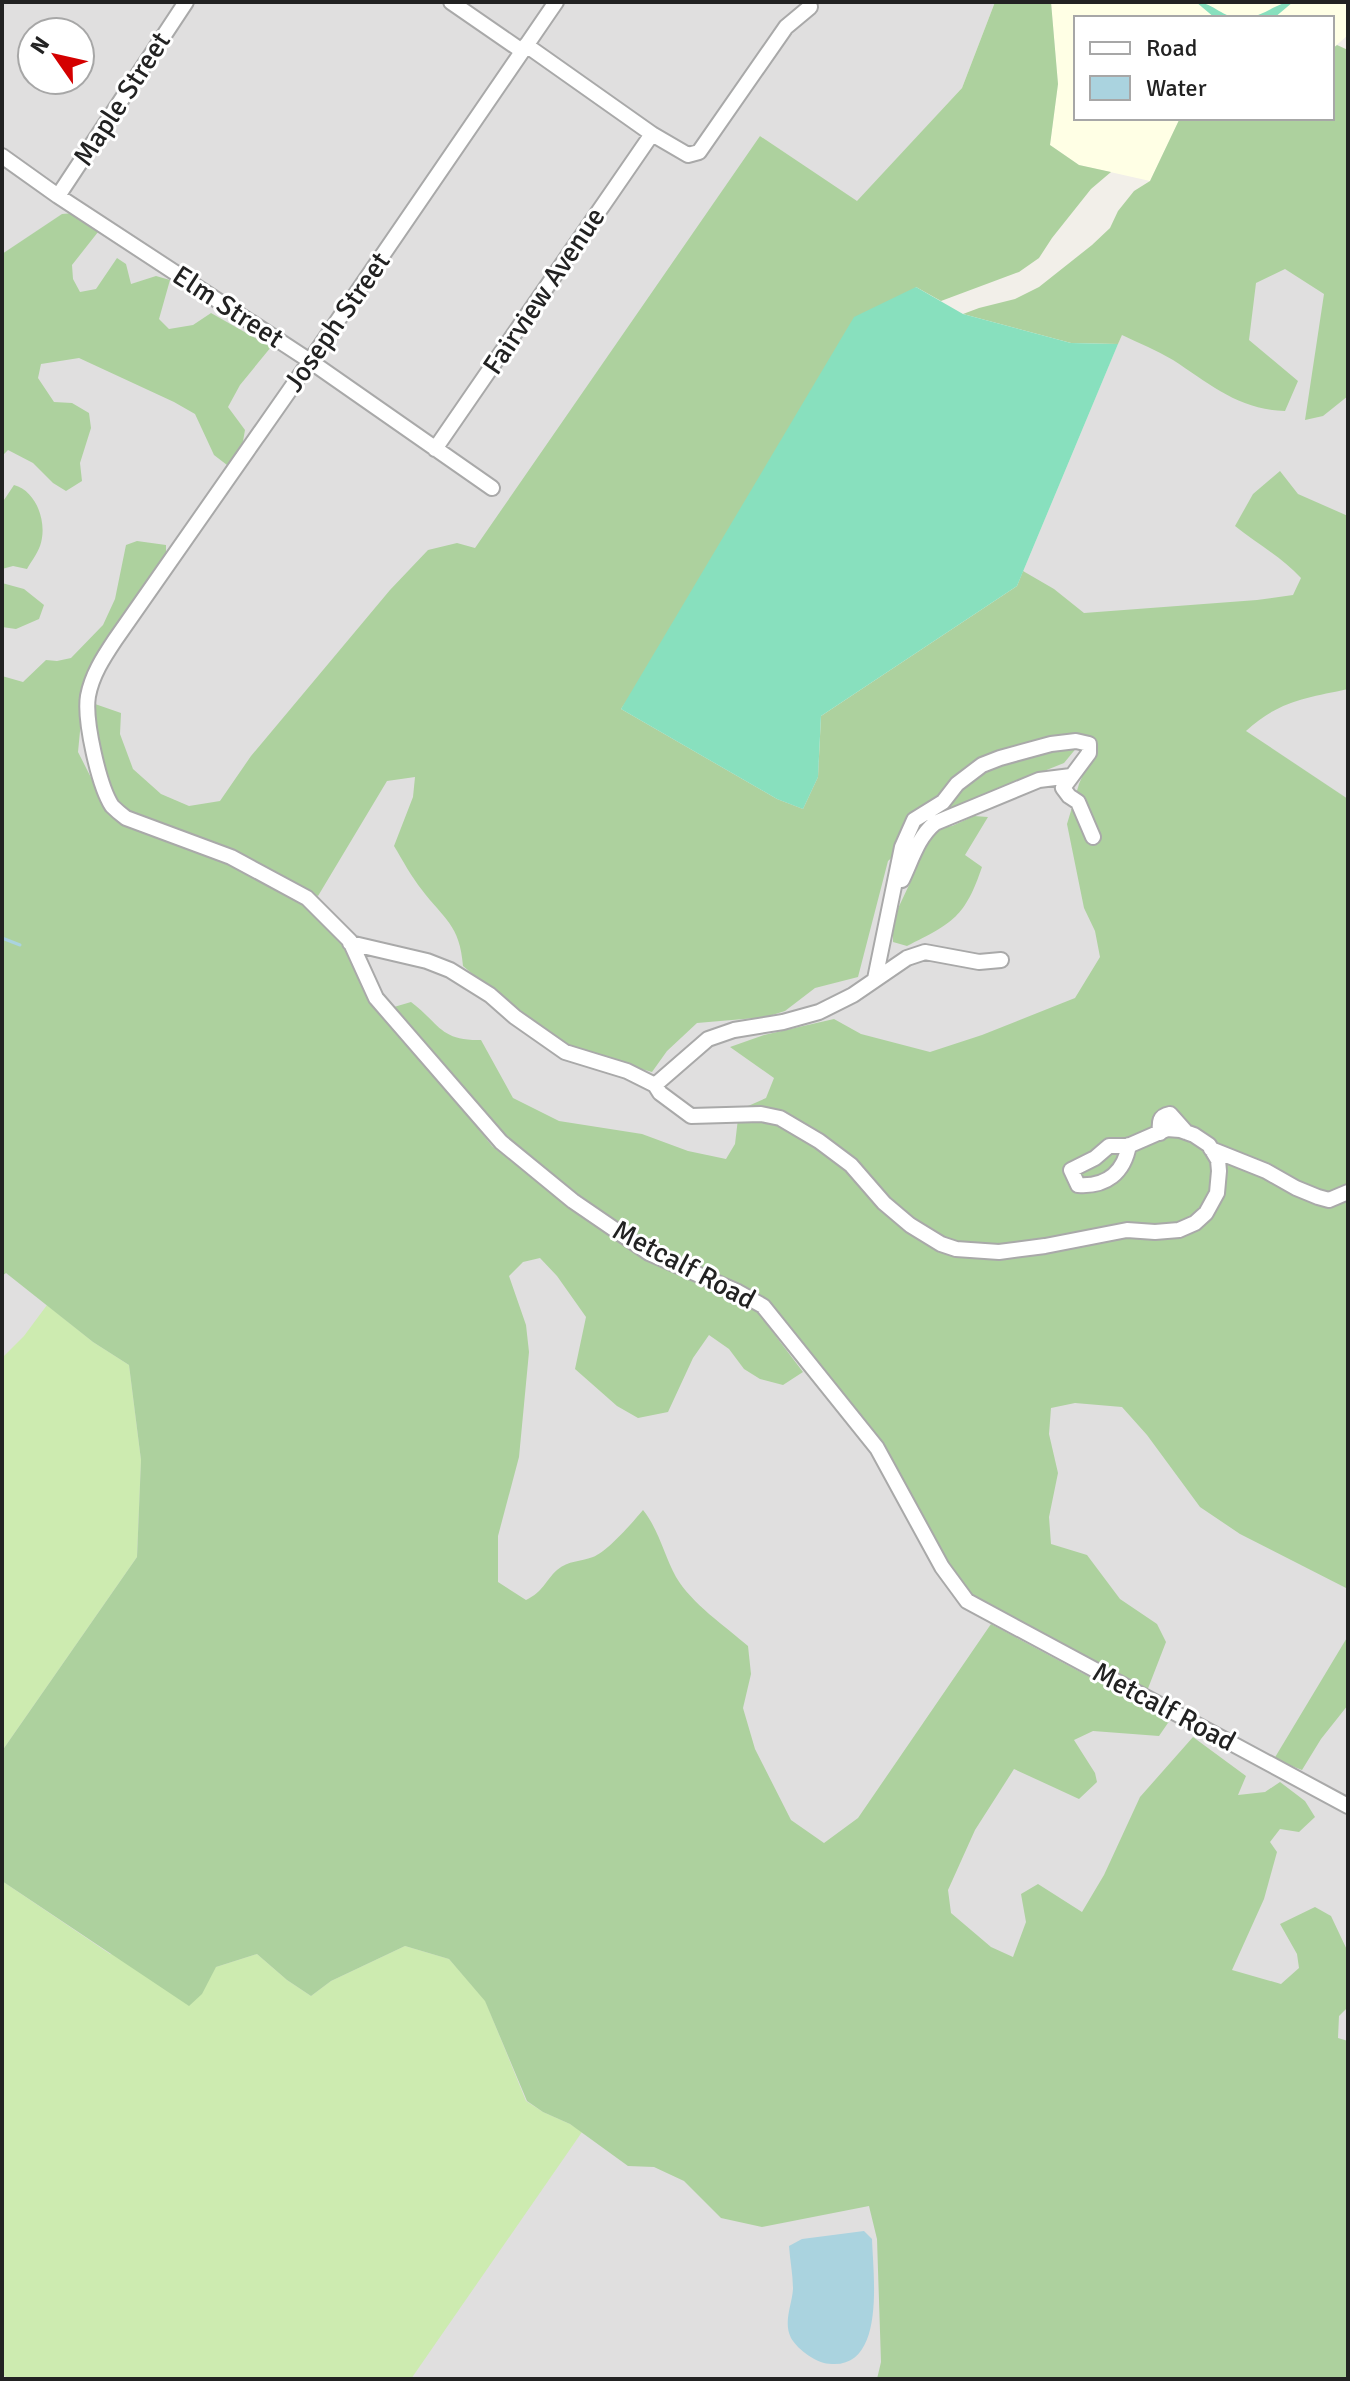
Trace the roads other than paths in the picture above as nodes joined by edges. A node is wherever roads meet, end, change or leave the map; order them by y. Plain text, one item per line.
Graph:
1 (186, 2) edge
2 (451, 2) edge
3 (556, 2) edge
4 (810, 7) dead end
5 (524, 48) junction
6 (652, 134) junction
7 (2, 156) edge
8 (58, 196) junction
9 (310, 361) junction
10 (435, 449) junction
11 (492, 488) dead end
12 (115, 640) joint
13 (1071, 776) junction
14 (1093, 837) dead end
15 (891, 900) junction
16 (350, 943) junction
17 (1001, 960) dead end
18 (875, 979) junction
19 (655, 1085) junction
20 (1129, 1145) dead end
21 (1211, 1149) junction
22 (1348, 1192) edge
23 (1348, 1806) edge

1 - 8 street, Maple Street
2 - 5 street
3 - 5 street, Joseph Street
4 - 6 street
5 - 6 street
5 - 9 street, Joseph Street
6 - 10 street, Fairview Avenue
7 - 8 street, Elm Street
8 - 9 street, Elm Street
9 - 10 street, Elm Street
9 - 12 street, Joseph Street
10 - 11 street, Elm Street
12 - 16 street, Metcalf Road
13 - 14 street
13 - 15 street
13 - 15 street
15 - 18 street
16 - 19 street
16 - 23 street, Metcalf Road
17 - 18 street
18 - 19 street
19 - 21 street
20 - 21 street
21 - 22 street

